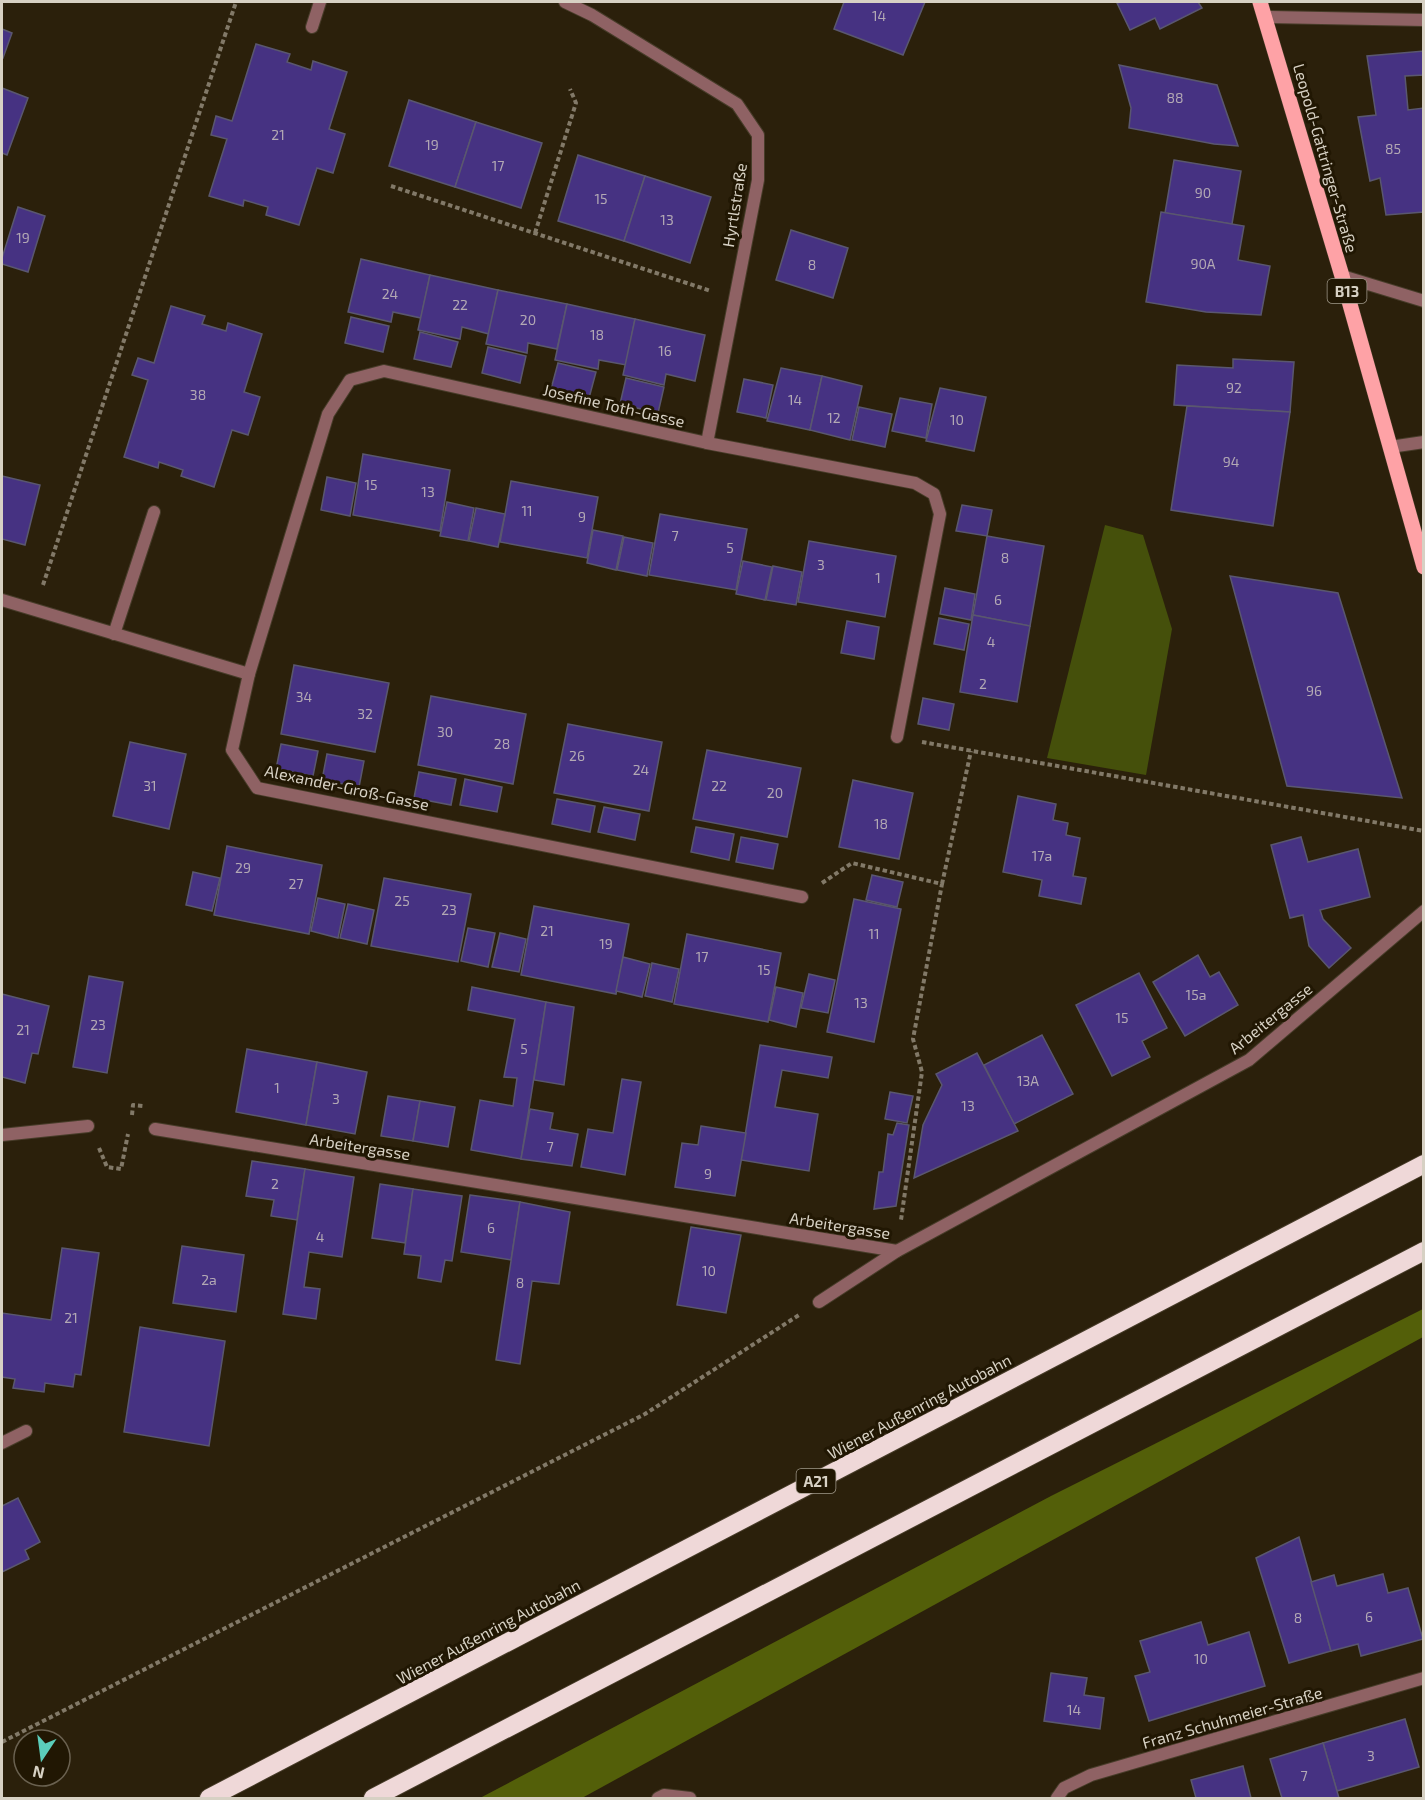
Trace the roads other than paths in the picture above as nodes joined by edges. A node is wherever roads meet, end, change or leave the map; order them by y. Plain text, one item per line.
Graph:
1 (320, 2) edge
2 (566, 2) edge
3 (1260, 2) edge
4 (1266, 16) junction
5 (1424, 20) edge
6 (312, 27) dead end
7 (1342, 276) junction
8 (1424, 301) edge
9 (707, 442) junction
10 (1424, 442) edge
11 (1390, 447) junction
12 (154, 512) dead end
13 (1424, 567) edge
14 (2, 600) edge
15 (114, 634) junction
16 (249, 674) junction
17 (897, 737) road end
18 (802, 897) road end
19 (1424, 911) edge
20 (88, 1126) road end
21 (155, 1129) road end
22 (2, 1135) edge
23 (1424, 1164) edge
24 (897, 1251) junction
25 (1424, 1251) edge
26 (819, 1302) road end
27 (26, 1431) dead end
28 (2, 1443) edge
29 (1424, 1678) edge
30 (209, 1798) edge
31 (373, 1798) edge
32 (658, 1798) edge
33 (690, 1798) edge
34 (1057, 1798) edge

1 - 6 street
2 - 9 street, Hyrtlstraße
3 - 4 main road, Leopold-Gattringer-Straße / B13
4 - 5 street
4 - 7 main road, Leopold-Gattringer-Straße / B13
7 - 8 street
7 - 11 main road, Leopold-Gattringer-Straße / B13
9 - 16 street, Josefine Toth-Gasse
9 - 17 street, Josefine Toth-Gasse
10 - 11 street
11 - 13 main road, Leopold-Gattringer-Straße / B13
12 - 15 street
14 - 15 street
15 - 16 street
16 - 18 street, Alexander-Groß-Gasse
19 - 24 street, Arbeitergasse
20 - 22 street
21 - 24 street, Arbeitergasse
23 - 30 highway, Wiener Außenring Autobahn / A21
24 - 26 street
25 - 31 highway
27 - 28 street
29 - 34 street, Franz Schuhmeier-Straße
32 - 33 street

